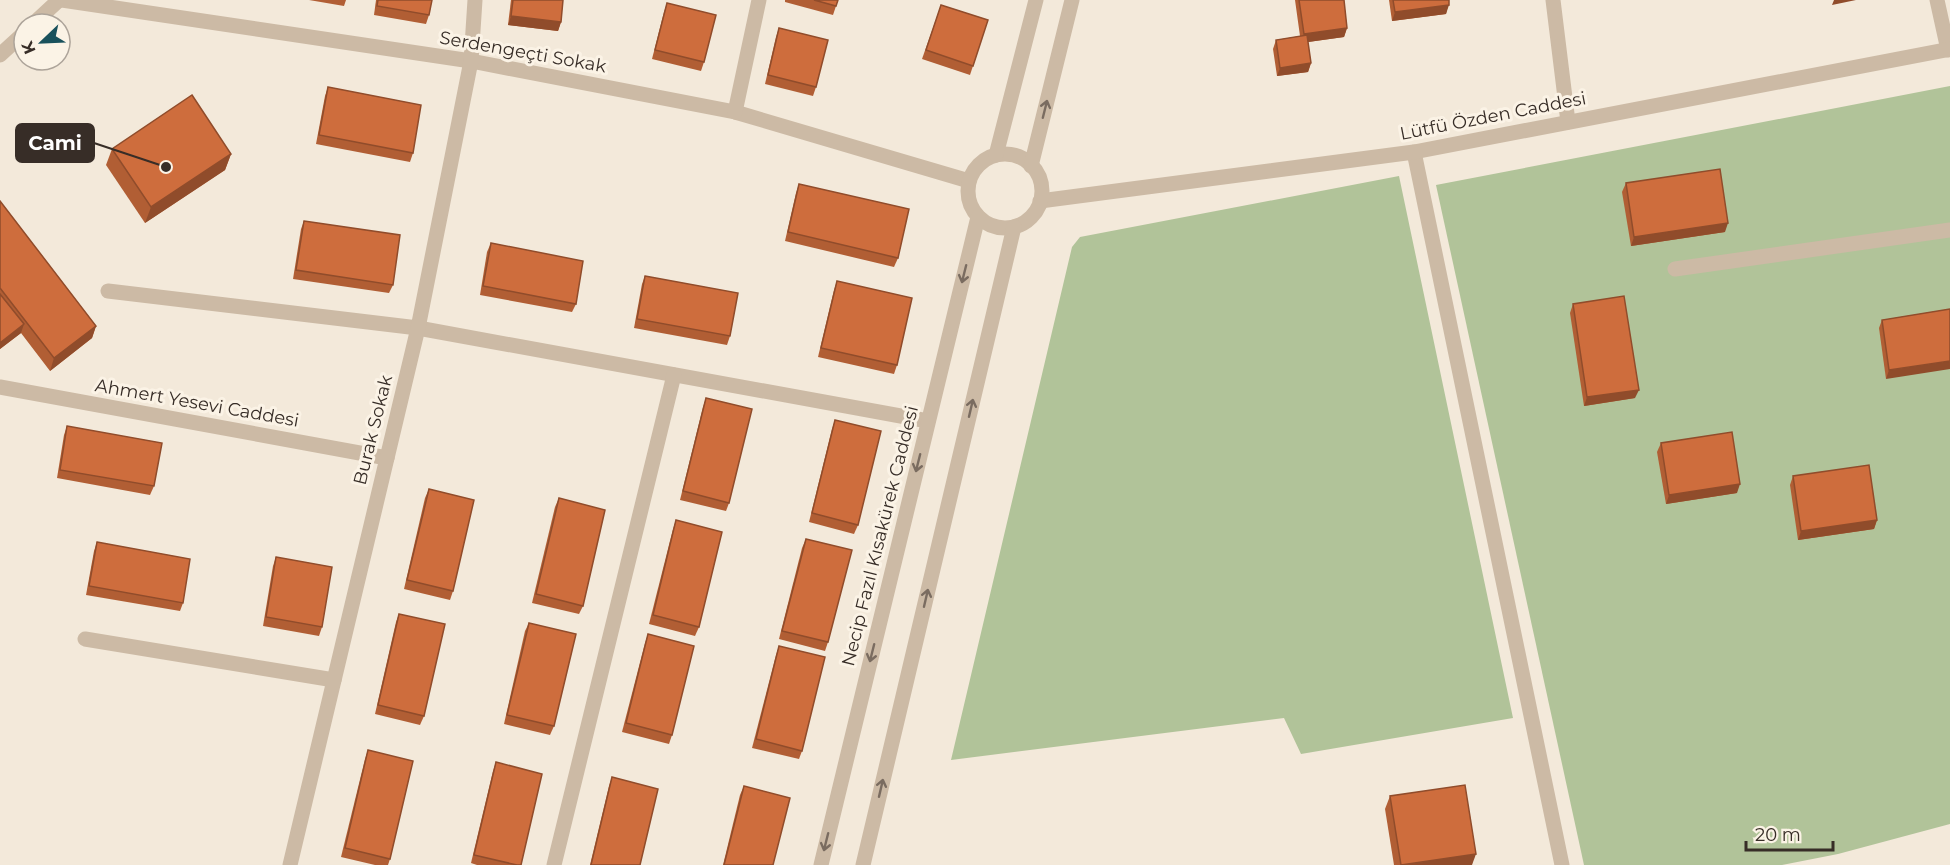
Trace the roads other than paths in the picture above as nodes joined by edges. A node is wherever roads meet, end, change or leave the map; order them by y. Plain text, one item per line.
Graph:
1 (60, 0) edge
2 (475, 0) edge
3 (759, 0) edge
4 (1036, 0) edge
5 (1072, 0) edge
6 (1553, 0) edge
7 (1937, 0) edge
8 (46, 12) edge
9 (12, 44) edge
10 (1949, 49) edge
11 (0, 55) edge
12 (471, 61) junction
13 (735, 112) junction
14 (1568, 122) junction
15 (1414, 152) junction
16 (996, 155) junction
17 (1031, 166) junction
18 (969, 181) junction
19 (1040, 201) junction
20 (978, 217) junction
21 (1014, 227) junction
22 (1950, 230) edge
23 (1675, 269) dead end
24 (108, 291) dead end
25 (418, 328) junction
26 (674, 375) junction
27 (0, 387) edge
28 (928, 421) junction
29 (387, 458) junction
30 (85, 639) dead end
31 (334, 680) junction
32 (290, 865) edge
33 (554, 865) edge
34 (821, 865) edge
35 (863, 865) edge
36 (1562, 865) edge

1 - 8 street
1 - 12 street, Serdengeçti Sokak
2 - 12 street, Burak Sokak
3 - 13 street
4 - 16 street
17 -> 5 street
6 - 14 street
7 - 10 street
9 - 11 street
10 - 14 street, Lütfü Özden Caddesi
12 - 13 street, Serdengeçti Sokak
12 - 25 street, Burak Sokak
13 - 18 street, Serdengeçti Sokak
14 - 15 street, Lütfü Özden Caddesi
15 - 19 street, Lütfü Özden Caddesi
15 - 36 street
16 - 17 street
16 - 18 street
17 - 19 street
18 - 20 street
19 - 21 street
20 - 21 street
20 -> 28 street, Necip Fazıl Kısakürek Caddesi
35 -> 21 street
22 - 23 street
24 - 25 street
25 - 26 street
25 - 29 street, Burak Sokak
26 - 28 street
26 - 33 street
27 - 29 street, Ahmert Yesevi Caddesi
28 -> 34 street, Necip Fazıl Kısakürek Caddesi
29 - 31 street, Burak Sokak
30 - 31 street
31 - 32 street, Burak Sokak

